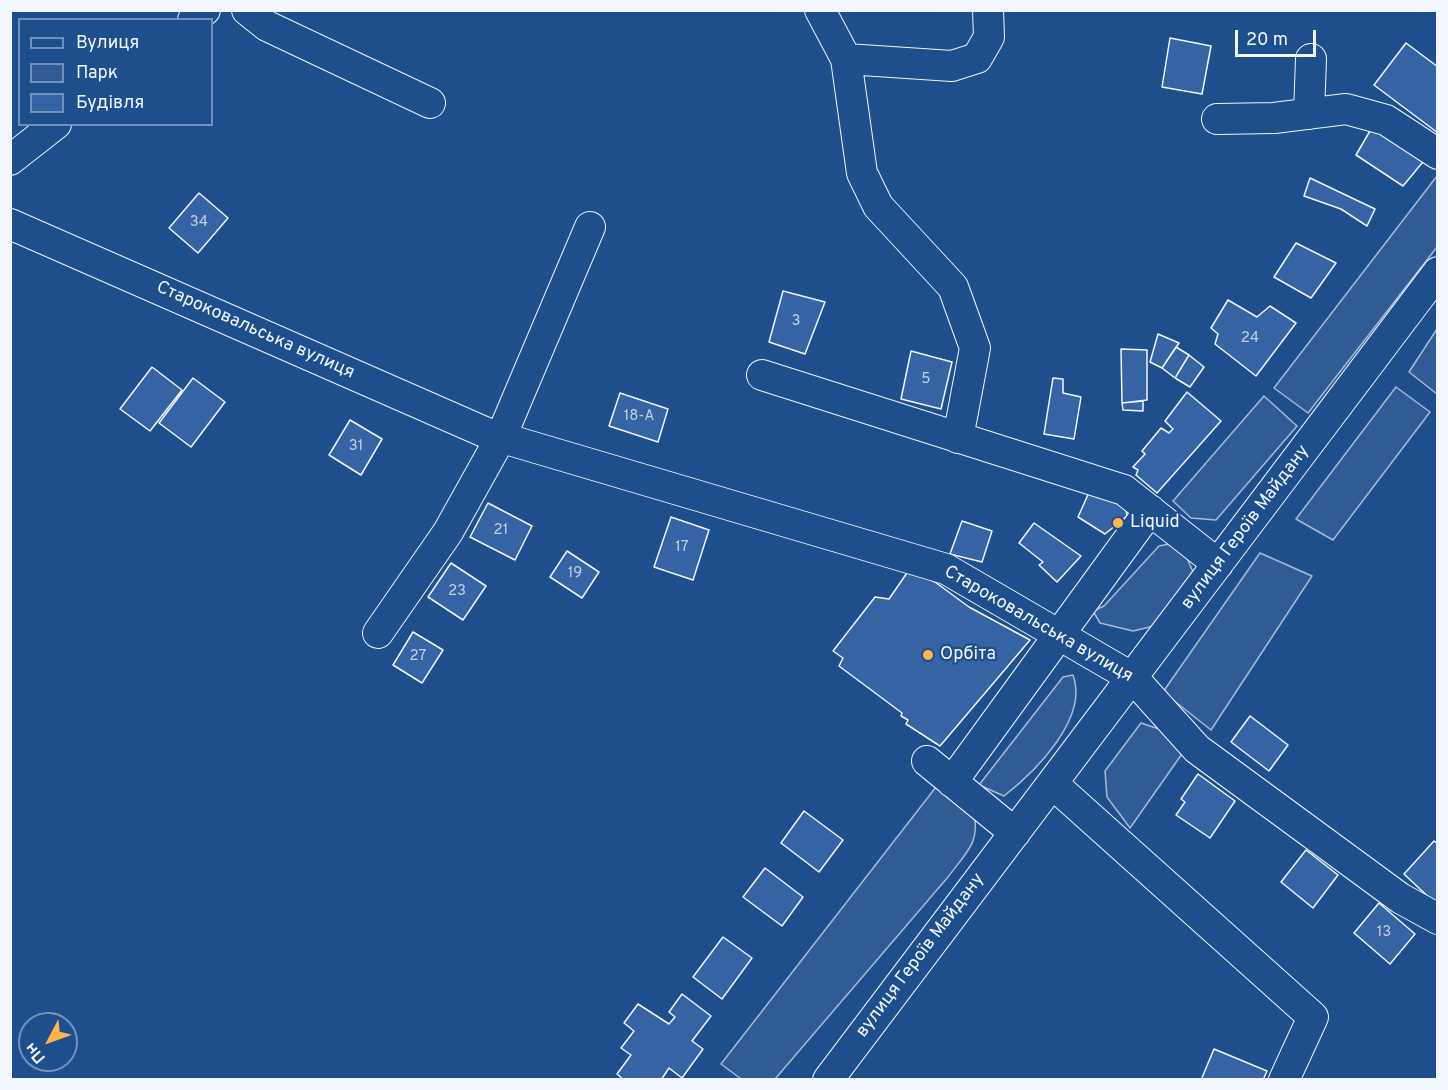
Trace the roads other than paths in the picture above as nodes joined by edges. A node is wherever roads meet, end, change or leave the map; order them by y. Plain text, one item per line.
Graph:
1 (247, 10) edge
2 (820, 10) edge
3 (988, 10) edge
4 (1311, 58) dead end
5 (846, 59) junction
6 (430, 103) dead end
7 (1309, 114) junction
8 (1217, 119) dead end
9 (53, 126) edge
10 (1437, 154) edge
11 (10, 160) edge
12 (10, 224) edge
13 (590, 227) dead end
14 (1437, 272) edge
15 (762, 375) dead end
16 (501, 437) junction
17 (958, 438) junction
18 (1150, 510) junction
19 (1218, 564) junction
20 (378, 633) dead end
21 (1058, 634) junction
22 (1134, 678) junction
23 (927, 761) dead end
24 (952, 782) junction
25 (1053, 784) junction
26 (1015, 833) junction
27 (1437, 919) edge
28 (828, 1080) edge
29 (1284, 1080) edge

1 - 6 street
2 - 5 street
3 - 5 street
4 - 7 street
5 - 17 street
7 - 8 street
7 - 10 street
9 - 11 street
12 - 16 street, Староковальська вулиця
13 - 16 street
14 - 19 street, вулиця Героїв Майдану
15 - 17 street
16 - 20 street
16 - 21 street, Староковальська вулиця
17 - 18 street
18 - 19 street
18 - 21 street
19 - 22 street, вулиця Героїв Майдану
21 - 22 street, Староковальська вулиця
21 - 24 street
22 - 25 street, вулиця Героїв Майдану
22 - 27 street, Староковальська вулиця
23 - 24 street
24 - 26 street
25 - 26 street, вулиця Героїв Майдану
25 - 29 street
26 - 28 street, вулиця Героїв Майдану

